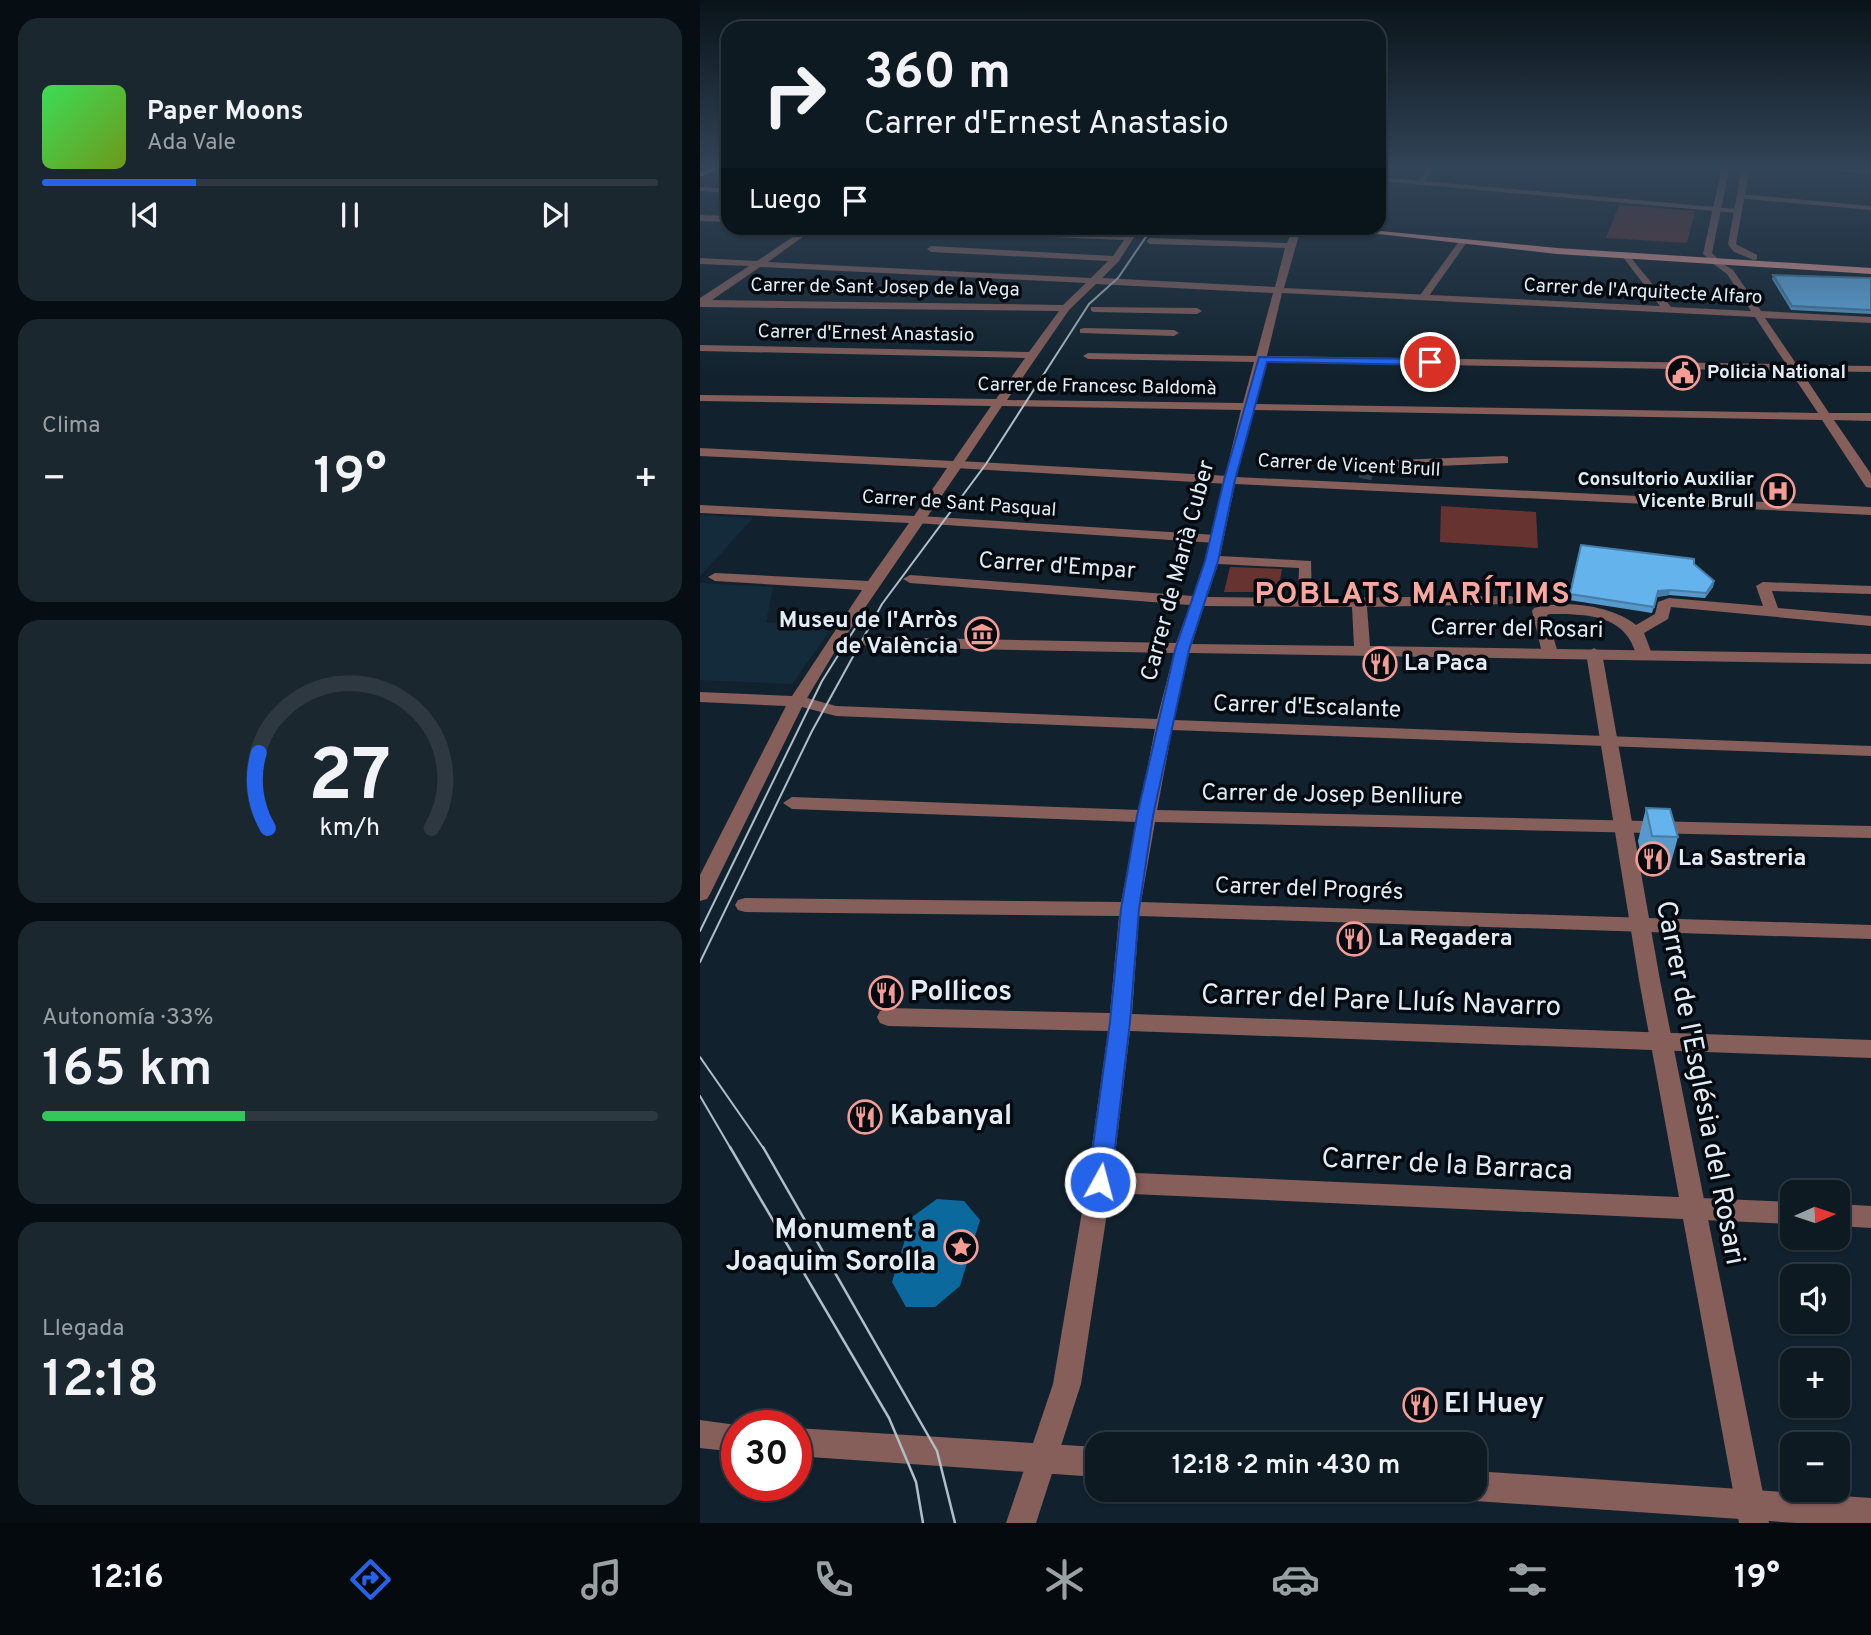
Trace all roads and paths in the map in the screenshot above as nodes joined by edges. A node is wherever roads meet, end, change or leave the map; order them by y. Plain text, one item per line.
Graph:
1 (798, 237) edge
2 (1130, 237) edge
3 (1293, 237) edge
4 (1416, 237) edge
5 (1505, 237) edge
6 (1710, 237) edge
7 (1734, 237) edge
8 (1150, 240) dead end
9 (1463, 242) junction
10 (1290, 246) junction
11 (931, 250) dead end
12 (1707, 254) junction
13 (1628, 257) junction
14 (1754, 257) junction
15 (1116, 259) junction
16 (700, 261) edge
17 (1871, 262) edge
18 (1717, 263) junction
19 (760, 264) junction
20 (1871, 271) edge
21 (1097, 281) junction
22 (1280, 290) junction
23 (1423, 298) junction
24 (701, 302) edge
25 (1066, 309) junction
26 (1094, 309) dead end
27 (1197, 311) dead end
28 (1669, 311) junction
29 (1758, 316) junction
30 (1871, 320) edge
31 (1084, 331) dead end
32 (1174, 334) dead end
33 (700, 348) edge
34 (1032, 355) junction
35 (1088, 356) dead end
36 (1262, 359) junction
37 (1794, 368) junction
38 (1871, 369) edge
39 (700, 398) edge
40 (1001, 403) junction
41 (1248, 407) junction
42 (1825, 416) junction
43 (1871, 417) edge
44 (700, 452) edge
45 (1503, 460) dead end
46 (959, 465) junction
47 (1366, 477) junction
48 (1229, 480) junction
49 (1871, 484) edge
50 (700, 509) edge
51 (1871, 511) edge
52 (920, 520) junction
53 (1216, 538) junction
54 (1212, 561) junction
55 (715, 577) dead end
56 (910, 579) dead end
57 (873, 586) junction
58 (1871, 590) edge
59 (1511, 600) dead end
60 (1200, 601) junction
61 (1359, 602) junction
62 (1305, 603) junction
63 (1772, 612) junction
64 (1871, 621) edge
65 (1635, 632) junction
66 (868, 642) dead end
67 (1182, 650) junction
68 (1362, 650) junction
69 (1550, 653) junction
70 (1594, 653) junction
71 (1644, 654) junction
72 (1871, 659) edge
73 (700, 696) edge
74 (797, 701) junction
75 (1164, 725) junction
76 (1608, 743) junction
77 (1871, 751) edge
78 (792, 803) dead end
79 (1145, 816) junction
80 (1621, 826) junction
81 (1871, 831) edge
82 (700, 894) edge
83 (745, 905) dead end
84 (1130, 909) junction
85 (1638, 924) junction
86 (1871, 932) edge
87 (888, 1017) dead end
88 (1120, 1022) junction
89 (1661, 1042) junction
90 (1871, 1049) edge
91 (1100, 1182) junction
92 (1691, 1208) junction
93 (1780, 1212) edge
94 (1850, 1216) edge
95 (1871, 1217) edge
96 (700, 1434) edge
97 (721, 1436) edge
98 (812, 1443) edge
99 (1042, 1458) junction
100 (1085, 1461) edge
101 (1487, 1487) edge
102 (1752, 1513) edge
103 (1871, 1513) edge
104 (1021, 1523) edge

1 - 19 street
2 - 15 street
3 - 10 street, Carrer de Marià Cuber
4 - 9 main road
5 - 12 main road
6 - 12 street
7 - 14 street
8 - 10 street
9 - 13 main road
9 - 23 street
10 - 22 street, Carrer de Marià Cuber
11 - 15 street
12 - 14 main road
12 - 18 street
13 - 18 main road
13 - 28 street
14 - 17 main road
15 - 21 street
16 - 19 street, Carrer de l'Arquitecte Alfaro
18 - 20 main road
18 - 29 street
19 - 21 street, Carrer de l'Arquitecte Alfaro
19 - 24 street
21 - 22 street, Carrer de l'Arquitecte Alfaro
21 - 25 street
22 - 23 street, Carrer de l'Arquitecte Alfaro
22 - 36 street, Carrer de Marià Cuber
23 - 28 street, Carrer de l'Arquitecte Alfaro
24 - 25 street, Carrer de Sant Josep de la Vega
25 - 34 street
26 - 27 street
28 - 29 street, Carrer de l'Arquitecte Alfaro
29 - 30 street, Carrer de l'Arquitecte Alfaro
29 - 37 street
31 - 32 street
33 - 34 street, Carrer d'Ernest Anastasio
34 - 40 street
35 - 36 street
36 - 37 street
36 - 41 street, Carrer de Marià Cuber
37 - 38 street
37 - 42 street
39 - 40 street, Carrer de Francesc Baldomà
40 - 41 street, Carrer de Francesc Baldomà
40 - 46 street
41 - 42 street, Carrer de Francesc Baldomà
41 - 48 street, Carrer de Marià Cuber
42 - 43 street, Carrer de Francesc Baldomà
42 - 49 street
44 - 46 street, Carrer de Vicent Brull
45 - 47 street
46 - 48 street, Carrer de Vicent Brull
46 - 52 street
47 - 48 street, Carrer de Vicent Brull
47 - 51 street, Carrer de Vicent Brull
48 - 53 street, Carrer de Marià Cuber
50 - 52 street, Carrer de Sant Pasqual
52 - 53 street, Carrer de Sant Pasqual
52 - 57 street
53 - 54 street, Carrer de Marià Cuber
54 - 60 street, Carrer de Marià Cuber
54 - 62 street
55 - 57 street
56 - 60 street, Carrer d'Empar
57 - 74 street
58 - 63 street
59 - 61 street, Carrer d'Empar
60 - 62 street, Carrer d'Empar
60 - 67 street, Carrer de Marià Cuber
61 - 62 street, Carrer d'Empar
61 - 68 street
63 - 64 street
63 - 65 street
65 - 69 street
65 - 71 street
66 - 67 street, Carrer del Rosari
67 - 68 street, Carrer del Rosari
67 - 75 street, Carrer de Marià Cuber
68 - 69 street, Carrer del Rosari
69 - 70 street, Carrer del Rosari
70 - 71 street, Carrer del Rosari
70 - 76 street, Carrer de l'Església del Rosari
71 - 72 street, Carrer del Rosari
73 - 74 street, Carrer d'Escalante
74 - 75 street, Carrer d'Escalante
74 - 82 street
75 - 76 street, Carrer d'Escalante
75 - 79 street, Carrer de Marià Cuber
76 - 77 street, Carrer d'Escalante
76 - 80 street, Carrer de l'Església del Rosari
78 - 79 street, Carrer de Josep Benlliure
79 - 80 street, Carrer de Josep Benlliure
79 - 84 street, Carrer de Marià Cuber
80 - 81 street, Carrer de Josep Benlliure
80 - 85 street, Carrer de l'Església del Rosari
83 - 84 street, Carrer del Progrés
84 - 85 street, Carrer del Progrés
84 - 88 street, Carrer de Marià Cuber
85 - 86 street, Carrer del Progrés
85 - 89 street, Carrer de l'Església del Rosari
87 - 88 street, Carrer del Pare Lluís Navarro
88 - 89 street, Carrer del Pare Lluís Navarro
88 - 91 street, Carrer de Marià Cuber
89 - 90 street, Carrer del Pare Lluís Navarro
89 - 92 street, Carrer de l'Església del Rosari
91 - 92 street, Carrer de la Barraca
91 - 99 street, Carrer de Marià Cuber
92 - 93 street, Carrer de la Barraca
92 - 102 street, Carrer de l'Església del Rosari
94 - 95 street
96 - 97 street
98 - 99 street
99 - 100 street
99 - 104 street, Carrer de Marià Cuber
101 - 102 street
102 - 103 street

